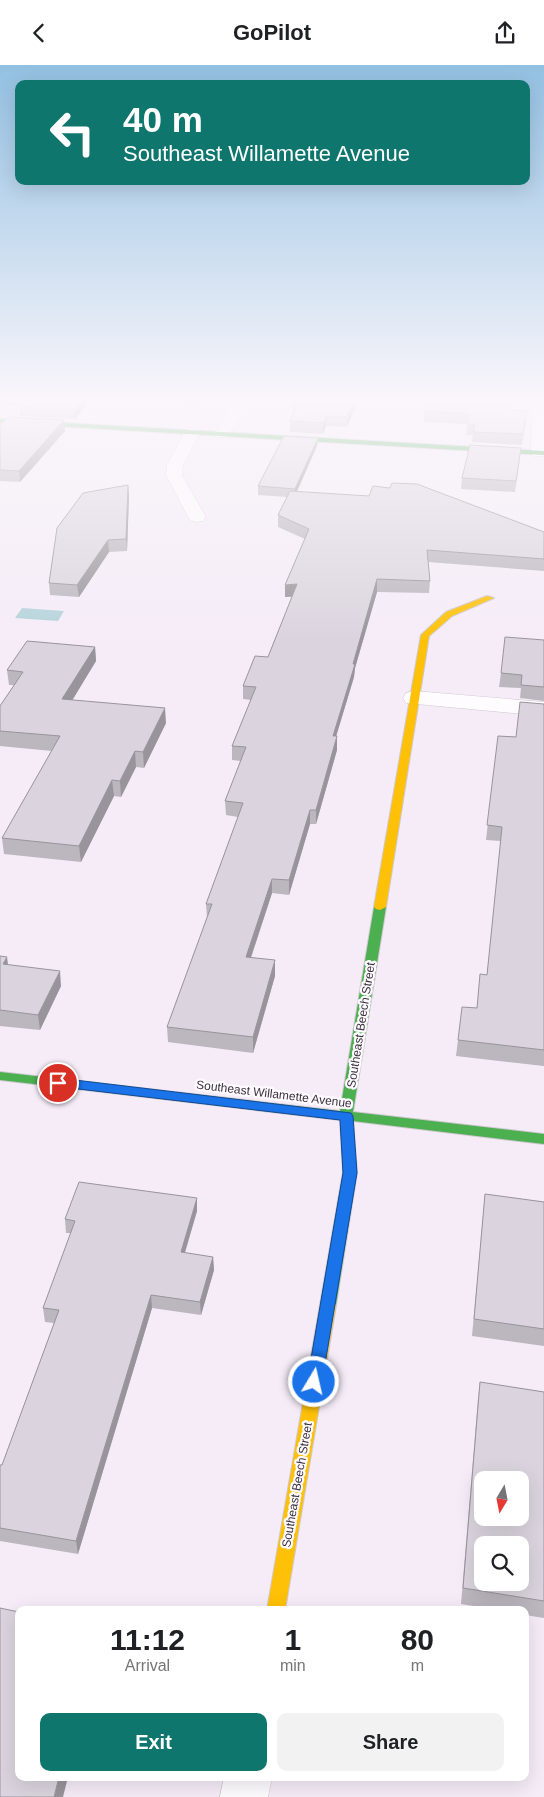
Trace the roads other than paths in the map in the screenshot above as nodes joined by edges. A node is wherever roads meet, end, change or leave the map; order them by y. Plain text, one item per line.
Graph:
1 (177, 480) edge
2 (197, 517) dead end
3 (490, 598) dead end
4 (414, 698) junction
5 (544, 709) edge
6 (0, 1076) edge
7 (346, 1116) junction
8 (544, 1139) edge
9 (277, 1606) edge
10 (247, 1781) edge
11 (244, 1797) edge

1 - 2 street
3 - 4 street, Southeast Beech Street
4 - 5 street
4 - 7 street, Southeast Beech Street
6 - 7 street, Southeast Willamette Avenue
7 - 8 street, Southeast Willamette Avenue
7 - 9 street, Southeast Beech Street
10 - 11 street

